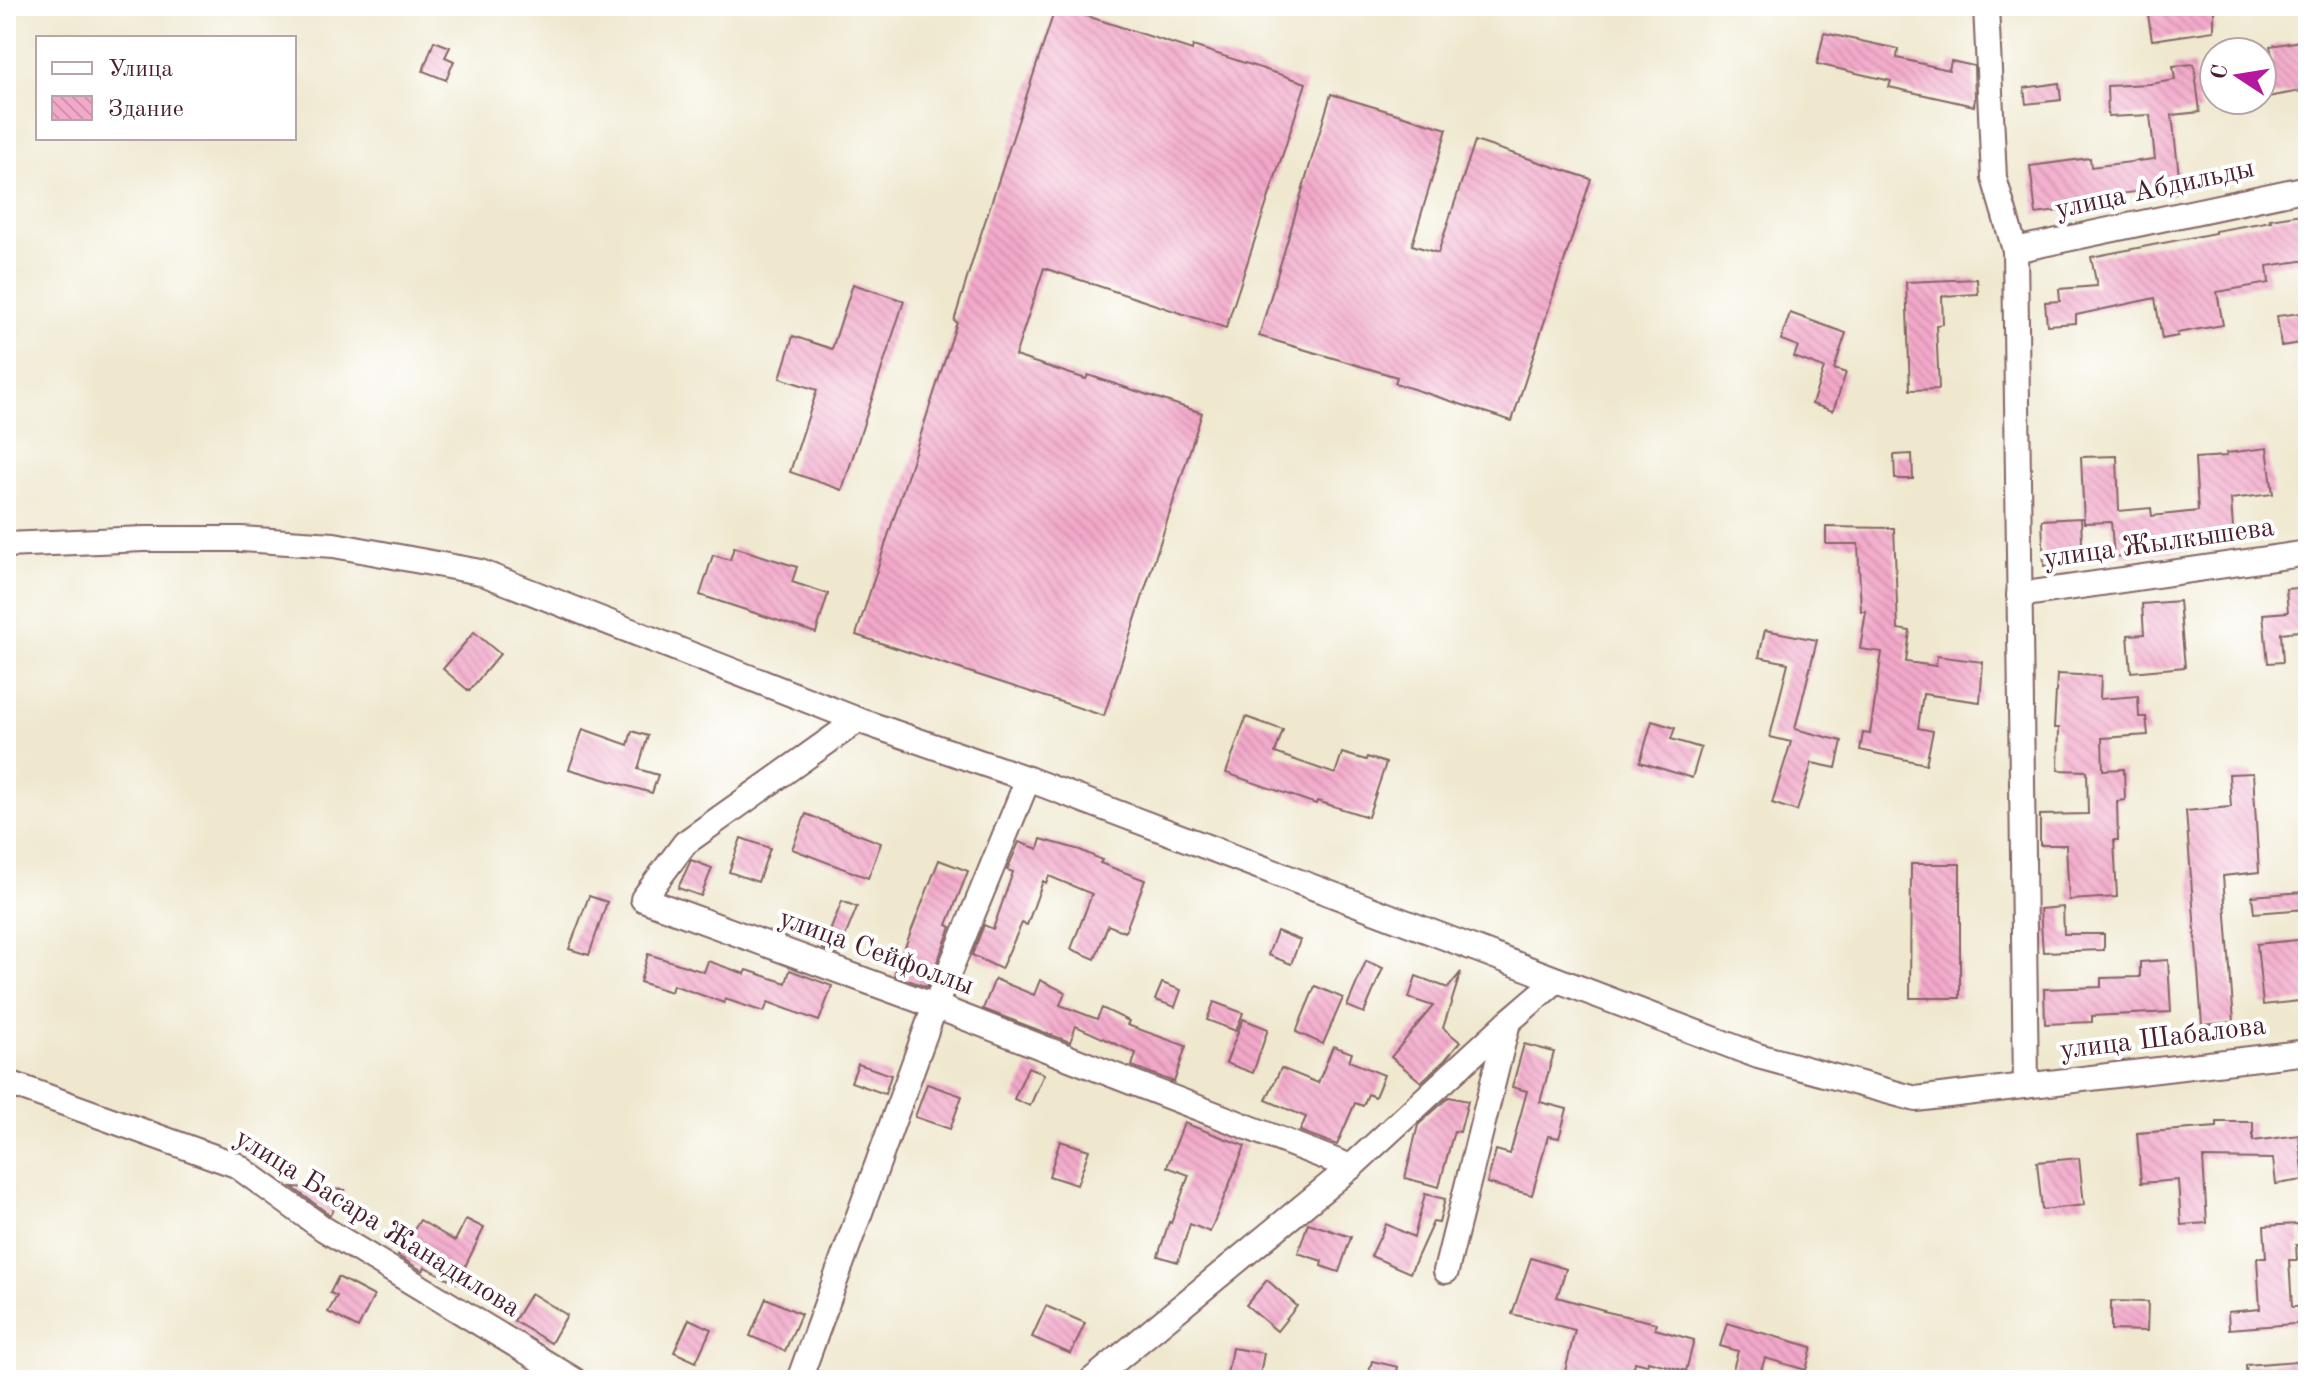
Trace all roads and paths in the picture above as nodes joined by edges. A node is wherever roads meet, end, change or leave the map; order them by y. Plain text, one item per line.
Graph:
1 (1986, 6) edge
2 (2308, 188) edge
3 (2015, 250) junction
4 (6, 545) edge
5 (2308, 553) edge
6 (2019, 595) junction
7 (858, 720) junction
8 (1028, 779) junction
9 (1557, 980) junction
10 (935, 1006) junction
11 (1508, 1022) junction
12 (2308, 1052) edge
13 (6, 1082) edge
14 (2026, 1086) junction
15 (1351, 1167) junction
16 (1446, 1271) dead end
17 (574, 1380) edge
18 (799, 1380) edge
19 (1092, 1380) edge

1 - 3 street
2 - 3 street, улица Абдильды
3 - 6 street
4 - 7 street, улица Шабалова
5 - 6 street, улица Жылкышева
6 - 14 street
7 - 8 street, улица Шабалова
7 - 10 street, улица Сейфоллы
8 - 9 street, улица Шабалова
8 - 10 street
9 - 11 street
9 - 14 street, улица Шабалова
10 - 15 street, улица Сейфоллы
10 - 18 street
11 - 15 street
11 - 16 street
12 - 14 street, улица Шабалова
13 - 17 street, улица Басара Жанадилова
15 - 19 street

